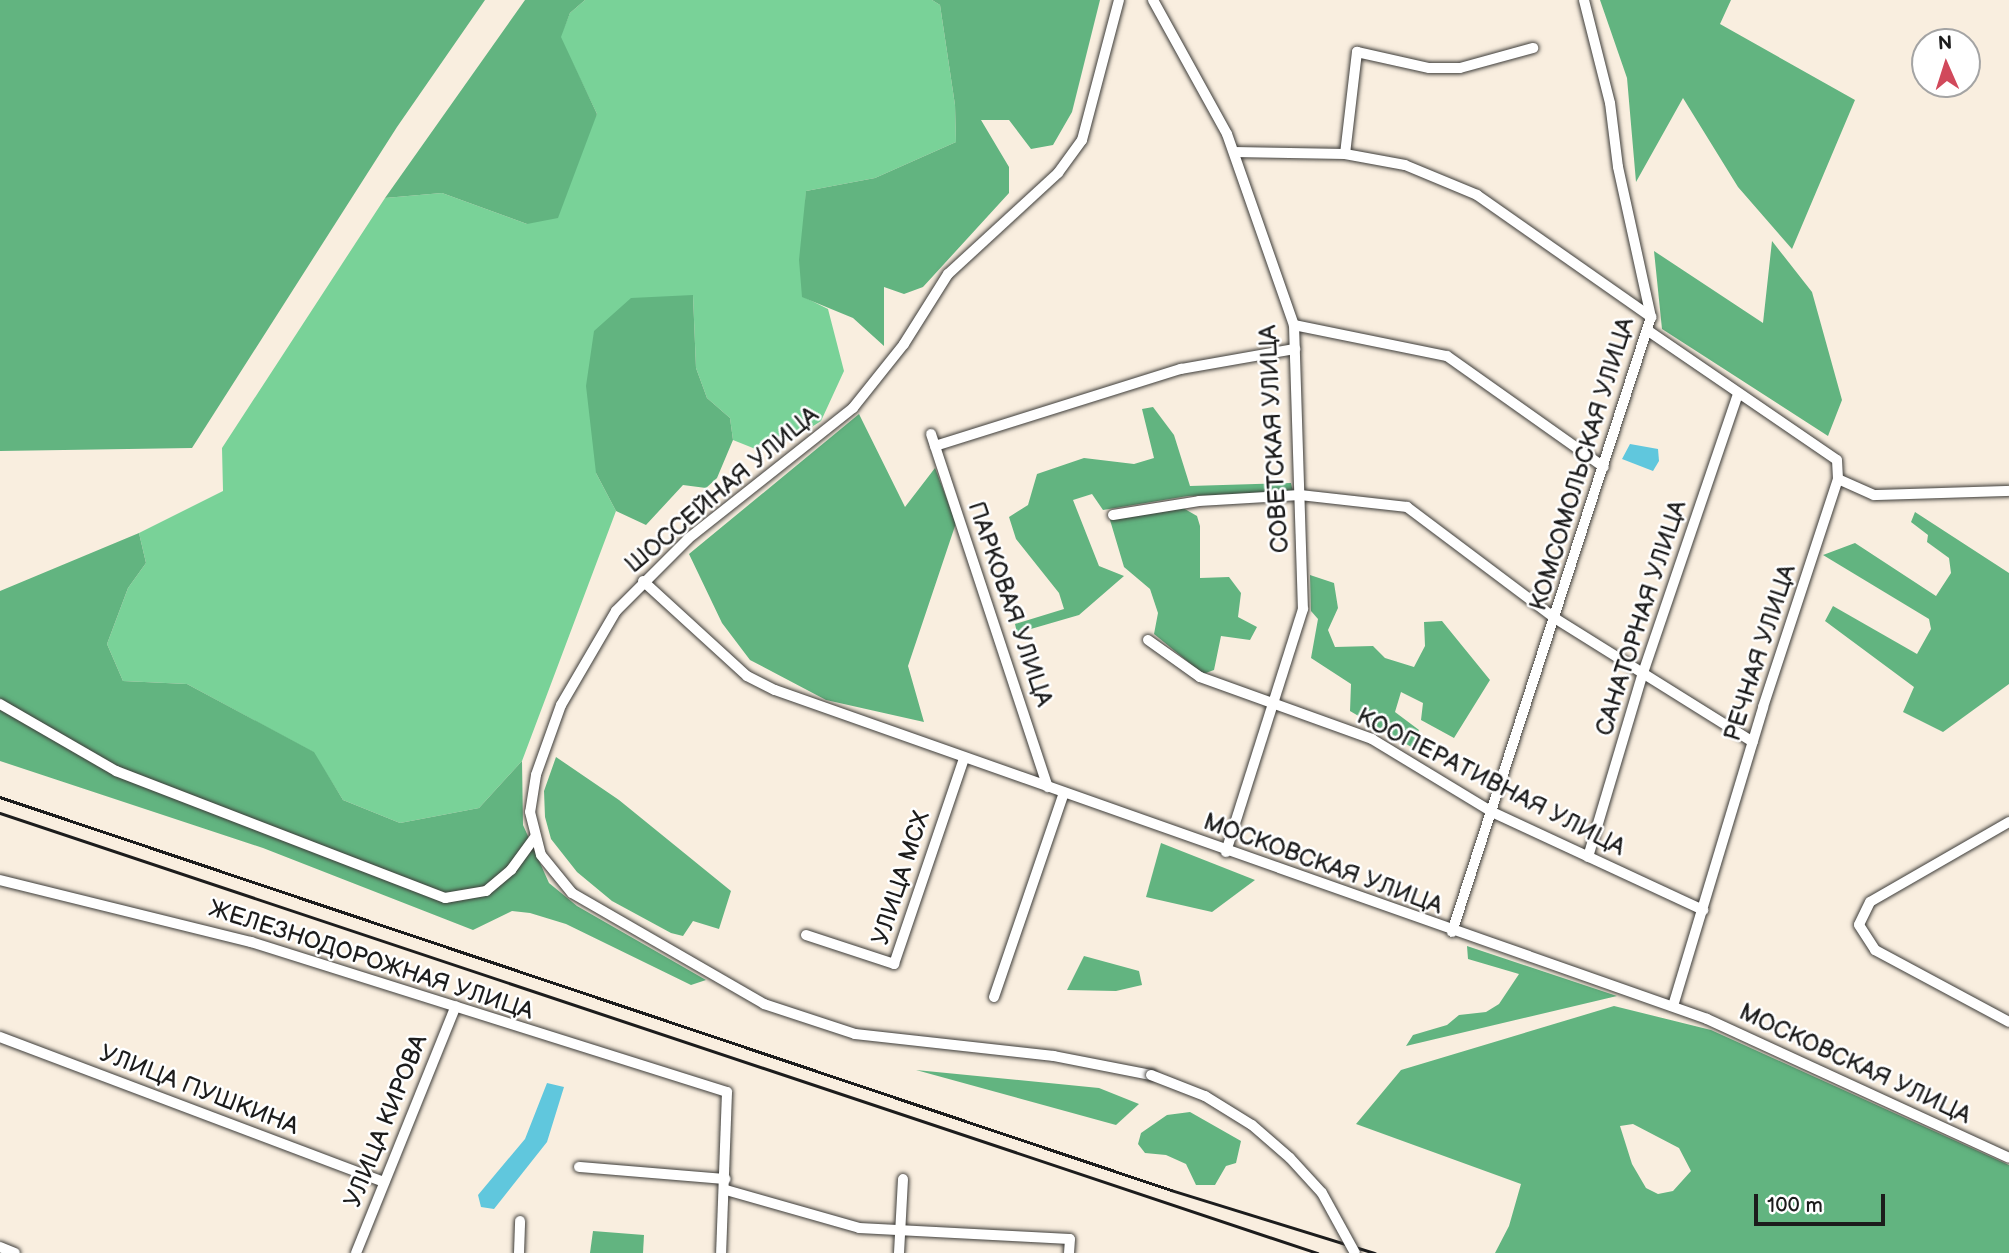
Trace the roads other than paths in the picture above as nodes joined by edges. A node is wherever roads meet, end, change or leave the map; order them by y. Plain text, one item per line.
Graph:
1 (1119, 0) edge
2 (1153, 0) edge
3 (1584, 0) edge
4 (1533, 48) dead end
5 (1234, 152) junction
6 (1345, 154) junction
7 (1651, 317) junction
8 (1294, 325) junction
9 (1647, 330) junction
10 (1295, 349) junction
11 (1738, 394) junction
12 (931, 434) dead end
13 (935, 446) junction
14 (1604, 467) junction
15 (1838, 479) junction
16 (2009, 492) edge
17 (1300, 495) junction
18 (1113, 515) dead end
19 (643, 581) junction
20 (1556, 619) junction
21 (1148, 640) dead end
22 (1643, 673) junction
23 (0, 704) edge
24 (1273, 706) junction
25 (1753, 742) junction
26 (964, 758) junction
27 (1048, 787) junction
28 (1064, 793) junction
29 (1492, 812) junction
30 (2009, 822) edge
31 (535, 837) junction
32 (1226, 852) junction
33 (1588, 856) junction
34 (0, 880) edge
35 (1703, 910) junction
36 (1452, 932) junction
37 (806, 935) dead end
38 (994, 997) dead end
39 (456, 1006) junction
40 (1673, 1006) junction
41 (2009, 1022) edge
42 (0, 1037) edge
43 (2009, 1158) edge
44 (579, 1167) dead end
45 (903, 1180) dead end
46 (383, 1182) junction
47 (726, 1184) junction
48 (520, 1221) dead end
49 (900, 1232) junction
50 (0, 1247) edge
51 (15, 1253) edge
52 (356, 1253) edge
53 (519, 1253) edge
54 (721, 1253) edge
55 (899, 1253) edge
56 (1069, 1253) edge
57 (1355, 1253) edge

1 - 19 street, ШОССЕЙНАЯ УЛИЦА
2 - 5 street, СОВЕТСКАЯ УЛИЦА
3 - 7 street, КОМСОМОЛЬСКАЯ УЛИЦА
4 - 6 street
5 - 6 street
5 - 8 street, СОВЕТСКАЯ УЛИЦА
6 - 7 street
7 - 9 street, КОМСОМОЛЬСКАЯ УЛИЦА
8 - 10 street, СОВЕТСКАЯ УЛИЦА
8 - 14 street
9 - 11 street
9 - 14 street, КОМСОМОЛЬСКАЯ УЛИЦА
10 - 13 street
10 - 17 street, СОВЕТСКАЯ УЛИЦА
11 - 15 street
11 - 22 street, САНАТОРНАЯ УЛИЦА
12 - 13 street, ПАРКОВАЯ УЛИЦА
13 - 27 street, ПАРКОВАЯ УЛИЦА
14 - 20 street, КОМСОМОЛЬСКАЯ УЛИЦА
15 - 16 street
15 - 25 street, РЕЧНАЯ УЛИЦА
17 - 18 street
17 - 20 street
17 - 24 street, СОВЕТСКАЯ УЛИЦА
19 - 26 street, МОСКОВСКАЯ УЛИЦА
19 - 31 street, ШОССЕЙНАЯ УЛИЦА
20 - 22 street
20 - 29 street, КОМСОМОЛЬСКАЯ УЛИЦА
21 - 24 street, КООПЕРАТИВНАЯ УЛИЦА
22 - 25 street
22 - 33 street, САНАТОРНАЯ УЛИЦА
23 - 31 street
24 - 29 street, КООПЕРАТИВНАЯ УЛИЦА
24 - 32 street, СОВЕТСКАЯ УЛИЦА
25 - 35 street, РЕЧНАЯ УЛИЦА
26 - 27 street, МОСКОВСКАЯ УЛИЦА
26 - 37 street, УЛИЦА МСХ
27 - 28 street, МОСКОВСКАЯ УЛИЦА
28 - 32 street, МОСКОВСКАЯ УЛИЦА
28 - 38 street
29 - 33 street, КООПЕРАТИВНАЯ УЛИЦА
29 - 36 street, КОМСОМОЛЬСКАЯ УЛИЦА
30 - 41 street
31 - 57 street, ШОССЕЙНАЯ УЛИЦА, bridge
32 - 36 street, МОСКОВСКАЯ УЛИЦА
33 - 35 street, КООПЕРАТИВНАЯ УЛИЦА
34 - 39 street, ЖЕЛЕЗНОДОРОЖНАЯ УЛИЦА
35 - 40 street, РЕЧНАЯ УЛИЦА
36 - 40 street, МОСКОВСКАЯ УЛИЦА
39 - 46 street, УЛИЦА КИРОВА
39 - 47 street, ЖЕЛЕЗНОДОРОЖНАЯ УЛИЦА
40 - 43 street, МОСКОВСКАЯ УЛИЦА
42 - 46 street, УЛИЦА ПУШКИНА
44 - 47 street
45 - 49 street
46 - 52 street, УЛИЦА КИРОВА
47 - 49 street
47 - 54 street
48 - 53 street
49 - 55 street
49 - 56 street
50 - 51 street

